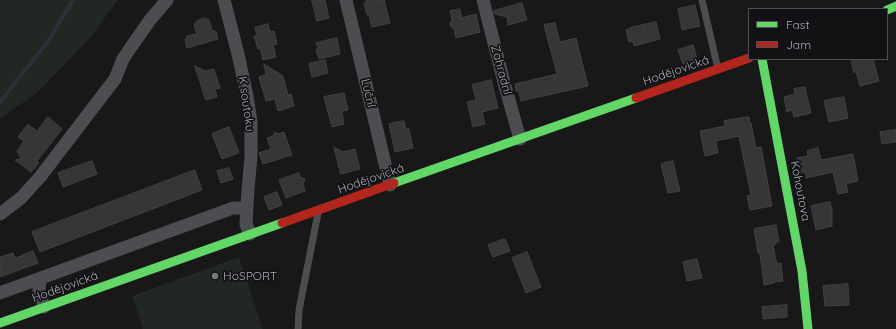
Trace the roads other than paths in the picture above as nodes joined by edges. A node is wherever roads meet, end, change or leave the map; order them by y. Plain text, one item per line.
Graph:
1 (167, 0) edge
2 (224, 0) edge
3 (346, 0) edge
4 (483, 0) edge
5 (702, 0) edge
6 (748, 58) edge
7 (762, 60) edge
8 (718, 69) junction
9 (520, 139) junction
10 (390, 185) junction
11 (247, 208) junction
12 (318, 210) junction
13 (0, 214) edge
14 (250, 234) junction
15 (40, 279) junction
16 (0, 293) edge
17 (44, 307) junction
18 (0, 323) edge
19 (298, 329) edge
20 (808, 329) edge

1 - 13 street
2 - 11 street, K soutoku
3 - 10 street, Luční
4 - 9 street, Zahradní
5 - 8 lane
6 - 8 street, Hodějovická
7 - 20 street, Kohoutova
8 - 9 street, Hodějovická
9 - 10 street, Hodějovická
10 - 12 street, Hodějovická
11 - 14 street, K soutoku
11 - 15 street
12 - 14 street, Hodějovická
12 - 19 lane
14 - 17 street, Hodějovická
15 - 16 street
15 - 17 street
17 - 18 street, Hodějovická

